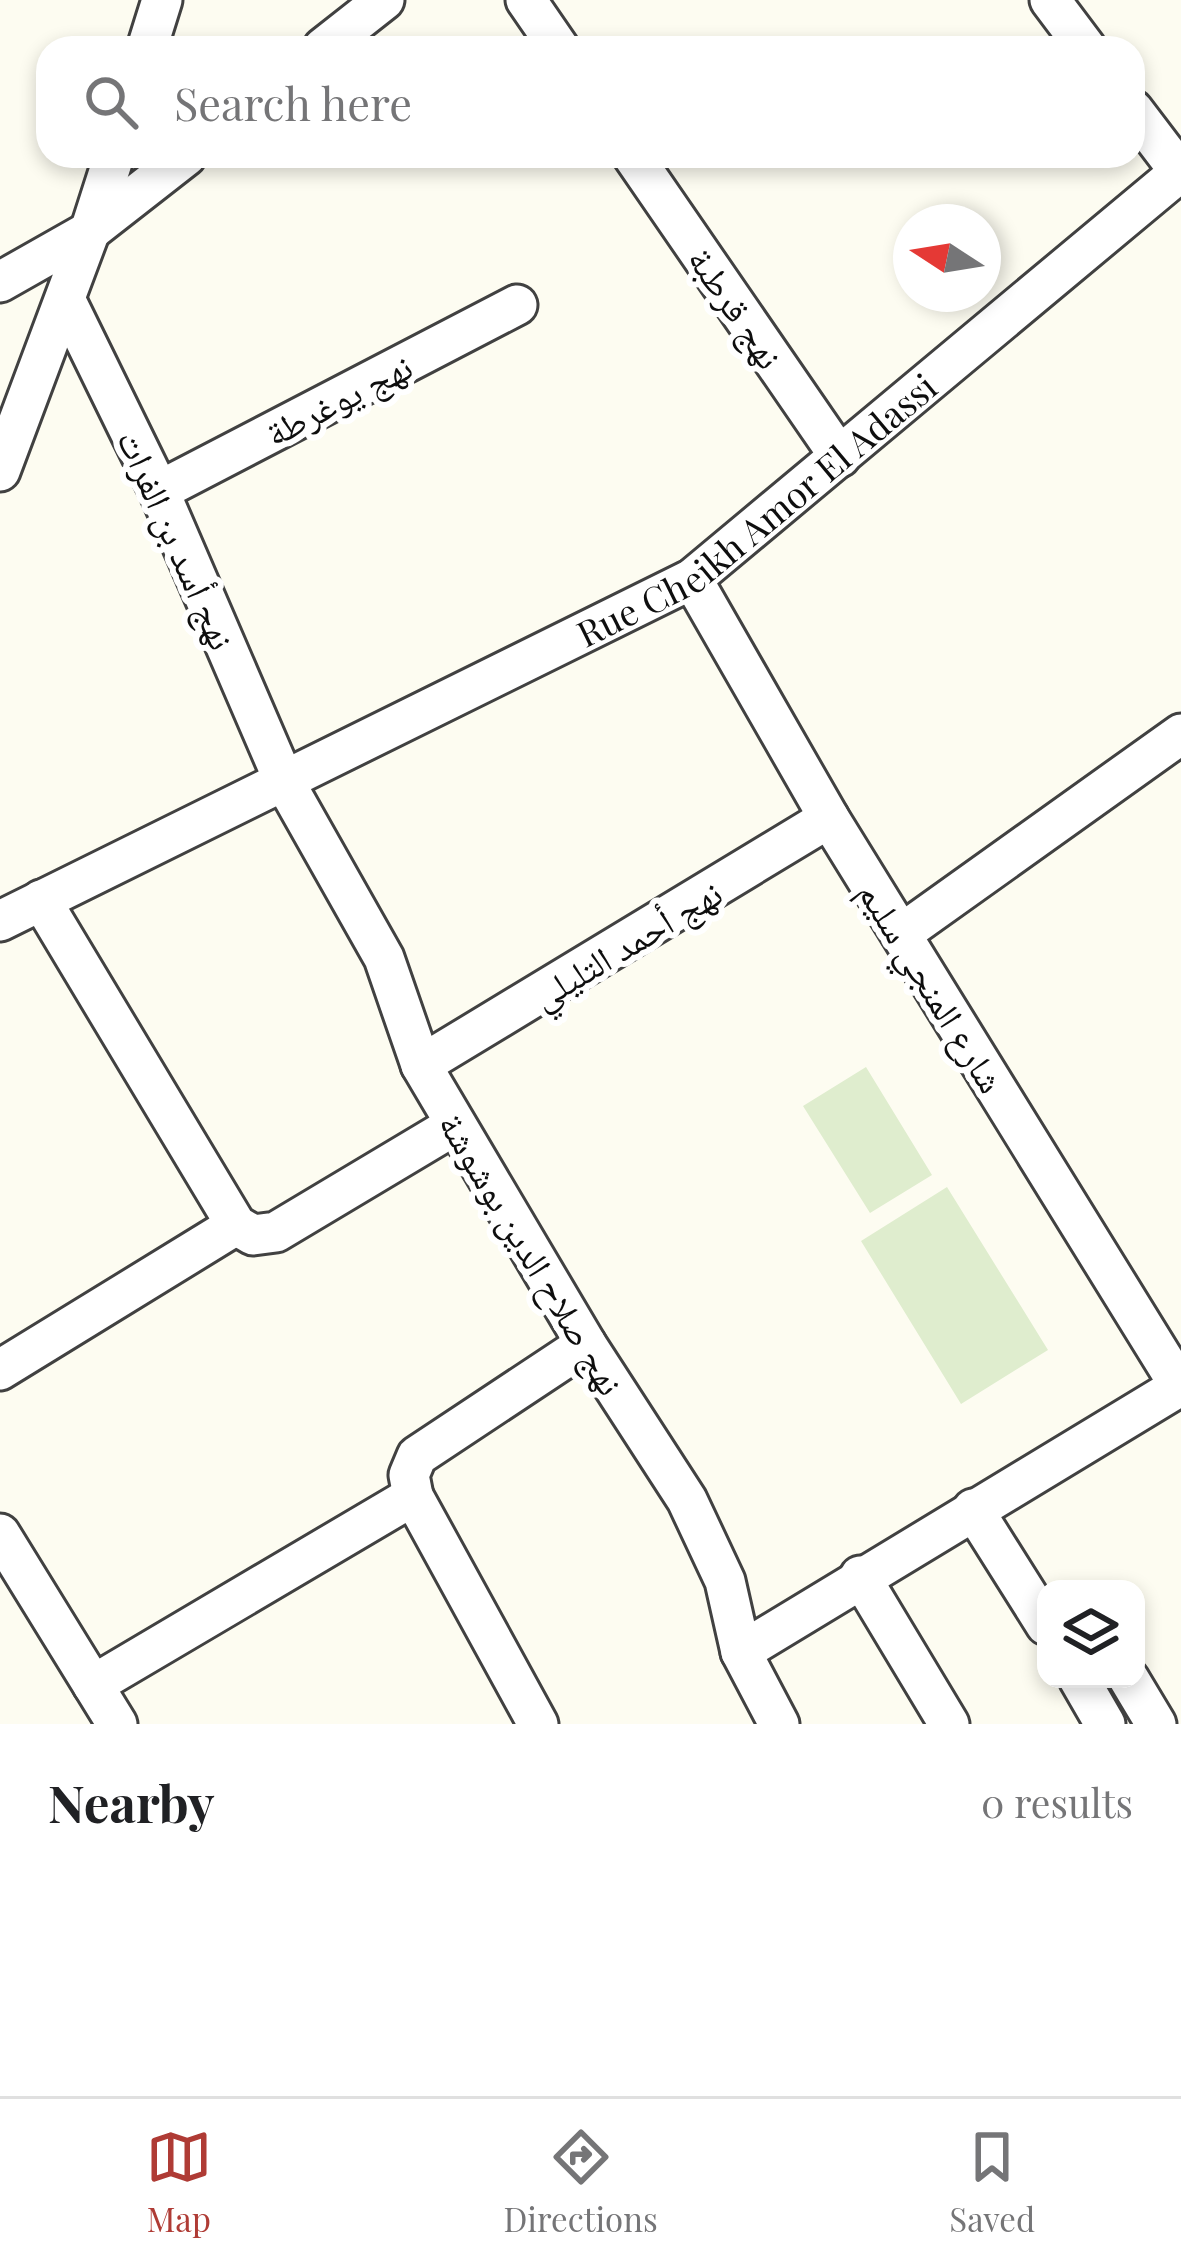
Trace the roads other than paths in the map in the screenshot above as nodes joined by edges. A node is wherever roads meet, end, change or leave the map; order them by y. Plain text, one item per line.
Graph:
1 (162, 0) edge
2 (384, 0) edge
3 (526, 0) edge
4 (1050, 0) edge
5 (151, 36) edge
6 (338, 36) edge
7 (551, 36) edge
8 (1077, 36) edge
9 (1145, 126) edge
10 (110, 168) edge
11 (171, 168) edge
12 (641, 168) edge
13 (1180, 171) edge
14 (90, 232) junction
15 (0, 282) edge
16 (66, 301) junction
17 (517, 305) dead end
18 (840, 457) junction
19 (0, 471) edge
20 (160, 491) junction
21 (692, 579) junction
22 (1181, 734) edge
23 (284, 781) junction
24 (829, 818) junction
25 (41, 900) junction
26 (0, 921) edge
27 (901, 934) junction
28 (421, 1065) junction
29 (455, 1125) junction
30 (236, 1225) junction
31 (586, 1344) junction
32 (0, 1370) edge
33 (1180, 1387) edge
34 (413, 1496) junction
35 (973, 1509) junction
36 (0, 1534) edge
37 (860, 1576) junction
38 (1037, 1611) edge
39 (741, 1652) junction
40 (93, 1685) junction
41 (1084, 1688) edge
42 (1134, 1688) edge
43 (117, 1724) edge
44 (538, 1724) edge
45 (779, 1724) edge
46 (950, 1724) edge
47 (1105, 1724) edge
48 (1156, 1724) edge

1 - 5 street
2 - 6 street
3 - 7 street
4 - 8 street
9 - 13 street
10 - 14 street
11 - 14 street
12 - 18 street, نهج قرطبة
13 - 18 street, Rue Cheikh Amor El Adassi
14 - 15 street
14 - 16 street
16 - 19 street
16 - 20 street, نهج أسد بن الفرات
17 - 20 street, نهج يوغرطة
18 - 21 street, Rue Cheikh Amor El Adassi
20 - 23 street, نهج أسد بن الفرات
21 - 23 street, Rue Cheikh Amor El Adassi
21 - 24 street, شارع المنجي سليم
22 - 27 street
23 - 25 street, Rue Cheikh Amor El Adassi
23 - 28 street, نهج صلاح الدين بوشوشة
24 - 27 street, شارع المنجي سليم
24 - 28 street, نهج أحمد التليلي
25 - 26 street, Rue Cheikh Amor El Adassi
25 - 30 street
27 - 33 street, شارع المنجي سليم
28 - 29 street, نهج صلاح الدين بوشوشة
29 - 30 street
29 - 31 street, نهج صلاح الدين بوشوشة
30 - 32 street
31 - 34 street
31 - 39 street, نهج صلاح الدين بوشوشة
33 - 35 street
34 - 40 street
34 - 44 street
35 - 37 street
35 - 38 street
36 - 40 street
37 - 39 street
37 - 46 street
39 - 45 street, نهج صلاح الدين بوشوشة
40 - 43 street
41 - 47 street
42 - 48 street

